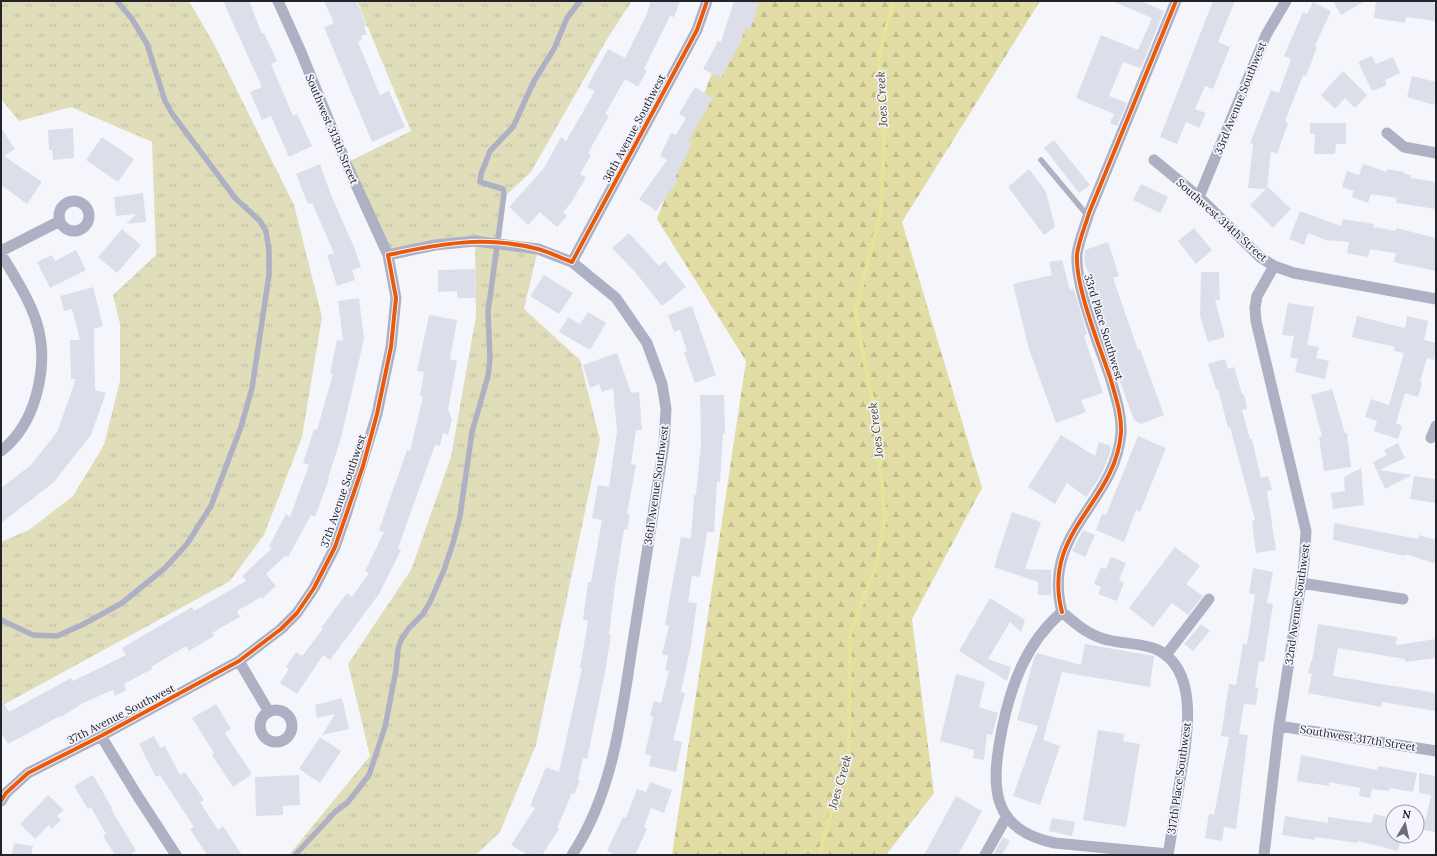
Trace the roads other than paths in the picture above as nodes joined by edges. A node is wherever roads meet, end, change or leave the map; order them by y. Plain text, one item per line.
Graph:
1 (117, 1) edge
2 (278, 1) edge
3 (580, 1) edge
4 (707, 1) edge
5 (1176, 1) edge
6 (1286, 1) edge
7 (1387, 133) dead end
8 (1436, 153) edge
9 (1041, 160) dead end
10 (1154, 160) dead end
11 (1199, 197) junction
12 (1088, 216) junction
13 (60, 221) dead end
14 (497, 243) junction
15 (1, 253) edge
16 (388, 255) junction
17 (572, 262) junction
18 (1274, 266) junction
19 (1436, 299) edge
20 (1436, 426) edge
21 (1431, 438) dead end
22 (1, 451) edge
23 (1301, 583) junction
24 (1209, 599) dead end
25 (1403, 599) dead end
26 (1062, 612) junction
27 (1, 620) edge
28 (1166, 655) junction
29 (239, 661) junction
30 (268, 712) dead end
31 (1279, 726) junction
32 (101, 736) junction
33 (1436, 751) edge
34 (1, 801) edge
35 (1007, 816) junction
36 (1168, 854) edge
37 (176, 855) edge
38 (294, 855) edge
39 (572, 855) edge
40 (985, 855) edge
41 (1264, 855) edge

1 - 27 lane
2 - 16 street, Southwest 313th Street
3 - 14 lane
4 - 17 street, 36th Avenue Southwest
5 - 12 street, 33rd Place Southwest
6 - 11 street, 33rd Avenue Southwest
7 - 8 street
9 - 12 lane
10 - 11 street, Southwest 314th Street
11 - 18 street, Southwest 314th Street
12 - 26 street, 33rd Place Southwest
13 - 15 street
14 - 16 street
14 - 17 street
14 - 38 lane
15 - 22 street
16 - 29 street, 37th Avenue Southwest
17 - 39 street, 36th Avenue Southwest
18 - 19 street, Southwest 314th Street
18 - 23 street, 32nd Avenue Southwest
20 - 21 street
23 - 25 street
23 - 31 street, 32nd Avenue Southwest
24 - 28 street
26 - 28 street, 317th Place Southwest
26 - 35 street
28 - 36 street, 317th Place Southwest
29 - 30 street
29 - 32 street, 37th Avenue Southwest
31 - 33 street, Southwest 317th Street
31 - 41 street, 32nd Avenue Southwest
32 - 34 street, 37th Avenue Southwest
32 - 37 street
35 - 36 street
35 - 40 street

